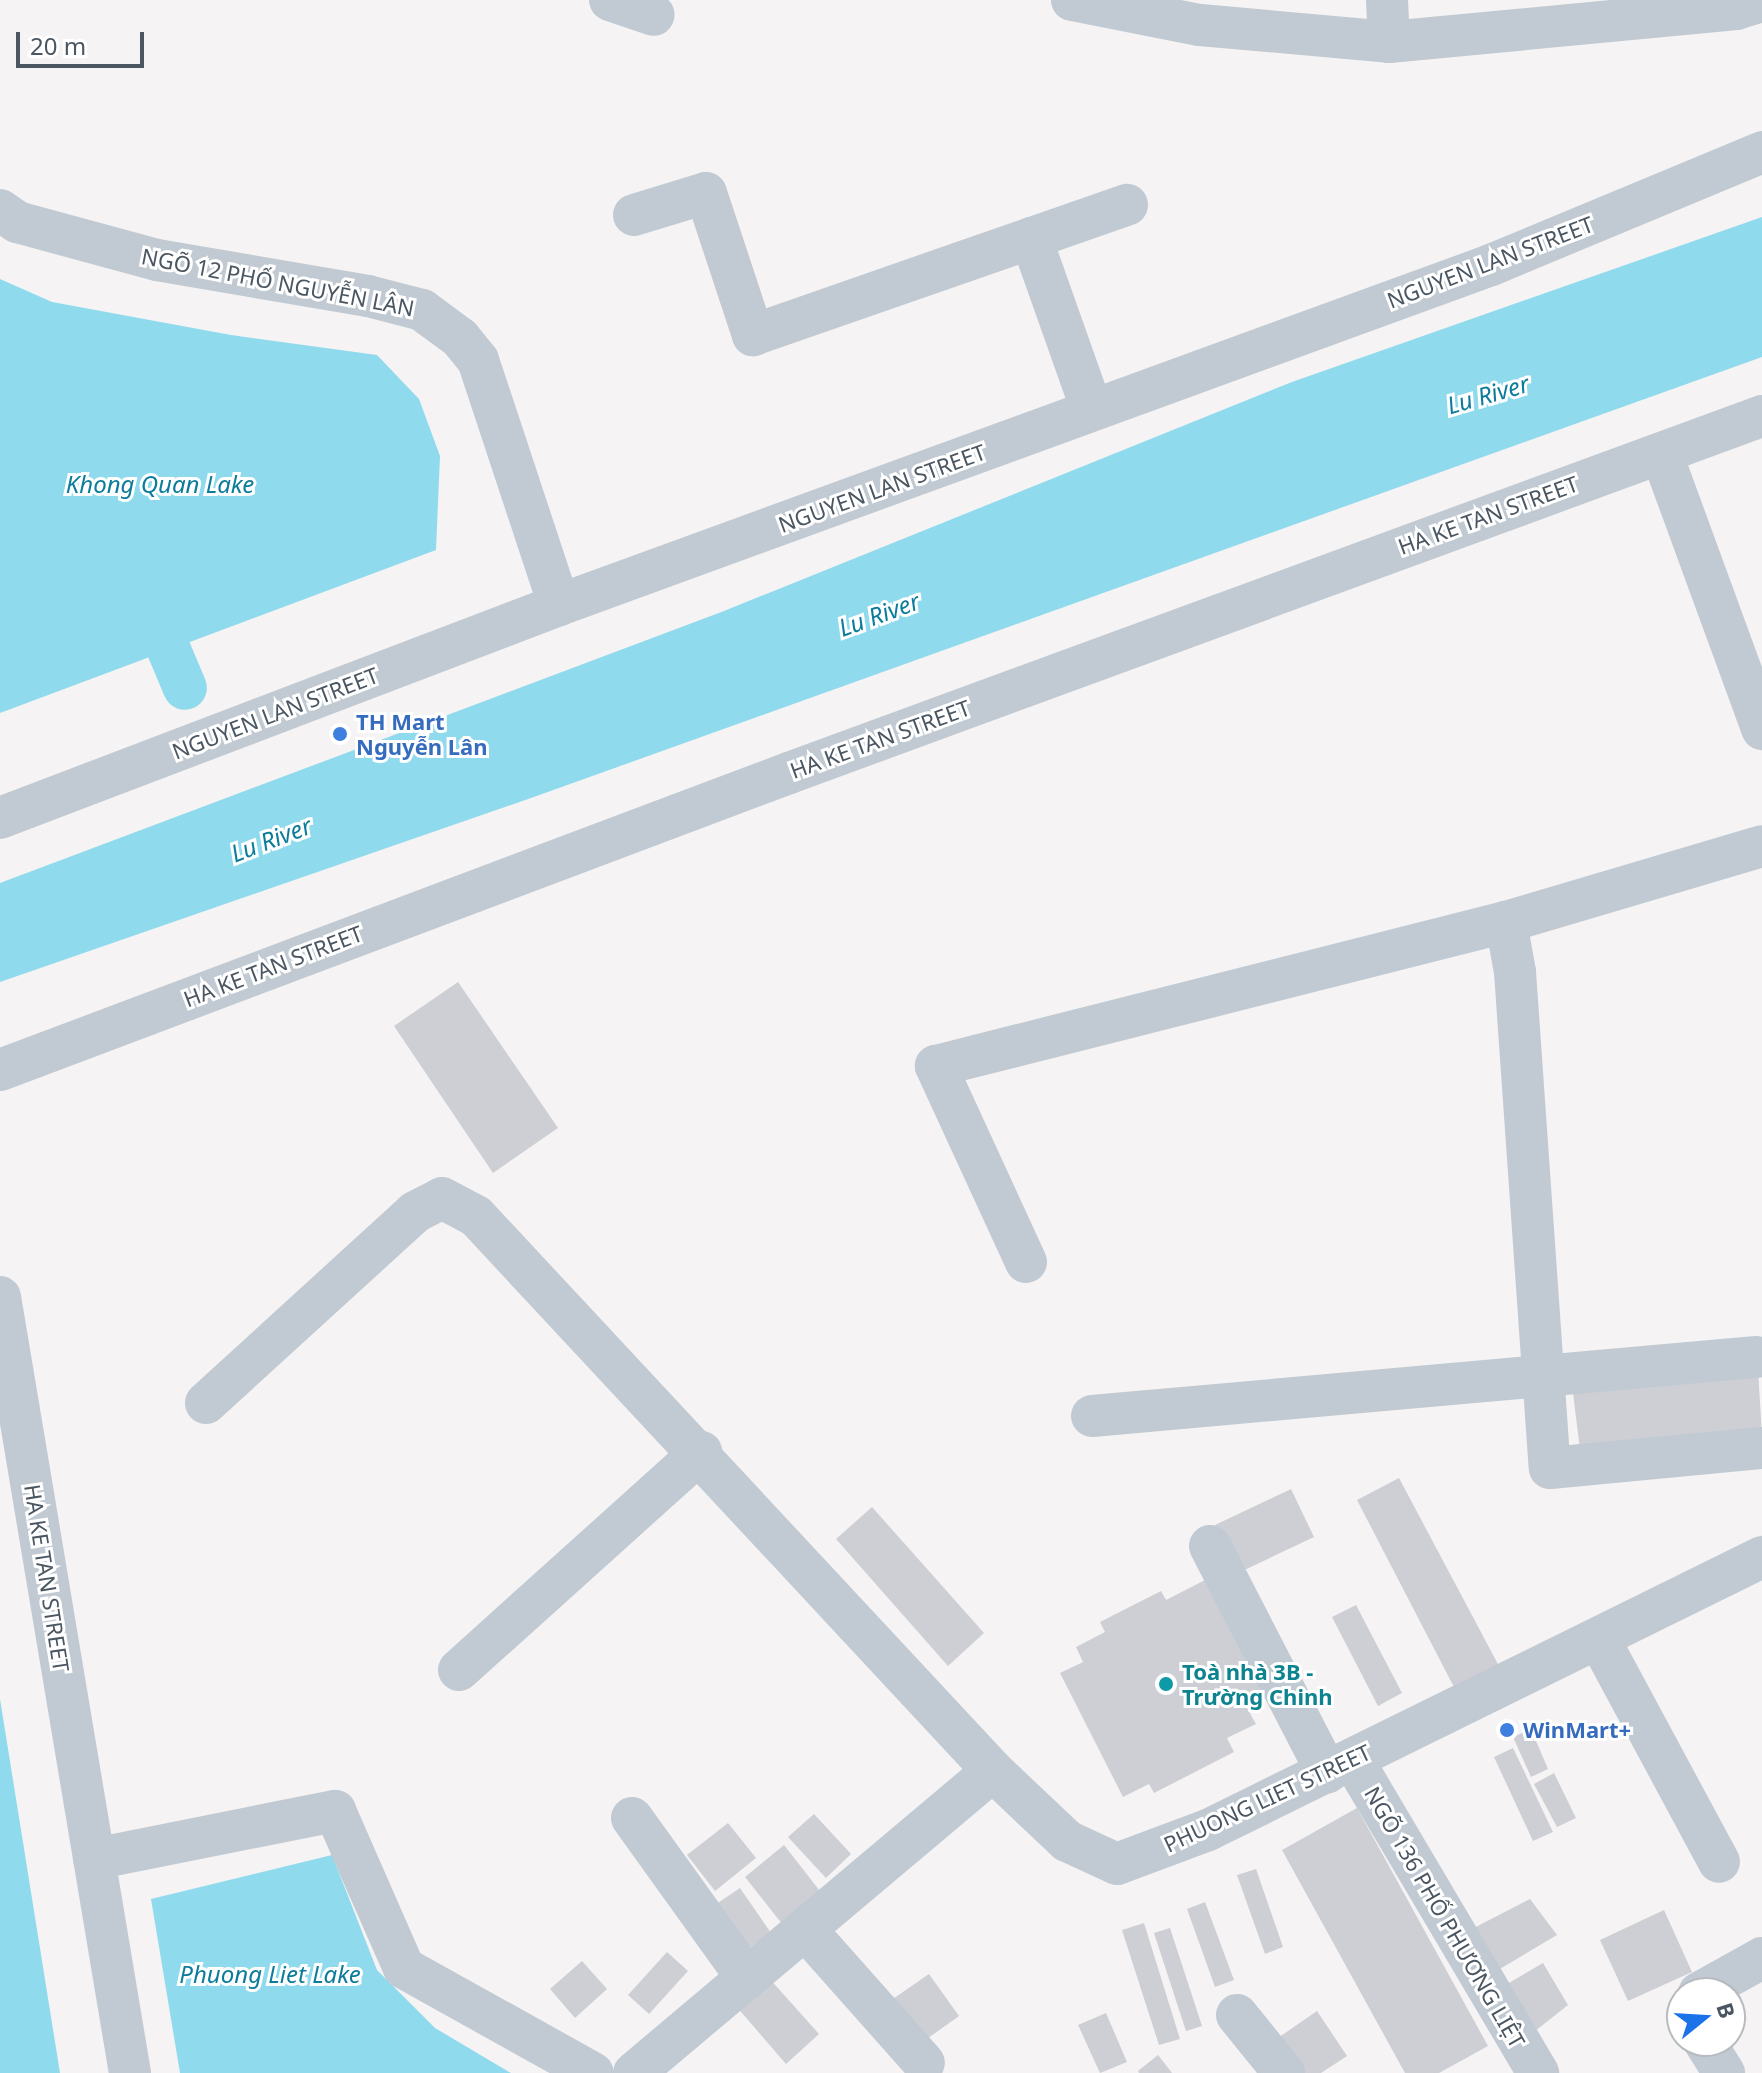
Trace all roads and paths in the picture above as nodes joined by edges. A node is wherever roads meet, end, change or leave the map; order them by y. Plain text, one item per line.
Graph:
1 (610, 0) edge
2 (1072, 0) edge
3 (1387, 0) edge
4 (1762, 1) edge
5 (654, 15) dead end
6 (1389, 42) junction
7 (1762, 152) edge
8 (1127, 205) dead end
9 (0, 210) edge
10 (634, 215) dead end
11 (1031, 238) junction
12 (1092, 410) junction
13 (1762, 416) edge
14 (1662, 455) junction
15 (559, 605) junction
16 (1762, 729) edge
17 (0, 818) edge
18 (1762, 846) edge
19 (1506, 922) junction
20 (0, 1070) edge
21 (1026, 1262) dead end
22 (0, 1297) edge
23 (1756, 1357) dead end
24 (1543, 1375) junction
25 (206, 1403) dead end
26 (1092, 1416) dead end
27 (1762, 1448) edge
28 (701, 1452) junction
29 (1210, 1546) dead end
30 (1762, 1557) edge
31 (1599, 1639) junction
32 (459, 1670) dead end
33 (1340, 1766) junction
34 (993, 1771) junction
35 (632, 1818) dead end
36 (94, 1859) junction
37 (1719, 1862) dead end
38 (805, 1929) junction
39 (1762, 1958) edge
40 (1728, 1977) edge
41 (747, 1978) junction
42 (1237, 2015) dead end
43 (924, 2063) dead end
44 (1520, 2066) edge
45 (130, 2073) edge
46 (593, 2073) edge
47 (634, 2073) edge
48 (1284, 2073) edge

1 - 5 street
2 - 6 street
3 - 6 street
4 - 6 street
7 - 12 street, NGUYEN LAN STREET
8 - 11 street
9 - 15 street, NGÕ 12 PHỐ NGUYỄN LÂN
10 - 11 street
11 - 12 street
12 - 15 street, NGUYEN LAN STREET
13 - 14 street, HA KE TAN STREET
14 - 16 street
14 - 20 street, HA KE TAN STREET
15 - 17 street, NGUYEN LAN STREET
18 - 19 street
19 - 21 street
19 - 24 street
22 - 36 street, HA KE TAN STREET
23 - 24 street
24 - 26 street
24 - 27 street
25 - 28 street, PHUONG LIET STREET
28 - 32 street
28 - 34 street, PHUONG LIET STREET
29 - 33 street, NGÕ 136 PHỐ PHƯƠNG LIỆT
30 - 31 street, PHUONG LIET STREET
31 - 33 street, PHUONG LIET STREET
31 - 37 street
33 - 34 street, PHUONG LIET STREET
33 - 44 street, NGÕ 136 PHỐ PHƯƠNG LIỆT
34 - 38 street
35 - 41 street
36 - 45 street, HA KE TAN STREET
36 - 46 street
38 - 41 street
38 - 43 street
39 - 40 street
41 - 47 street
42 - 48 street

